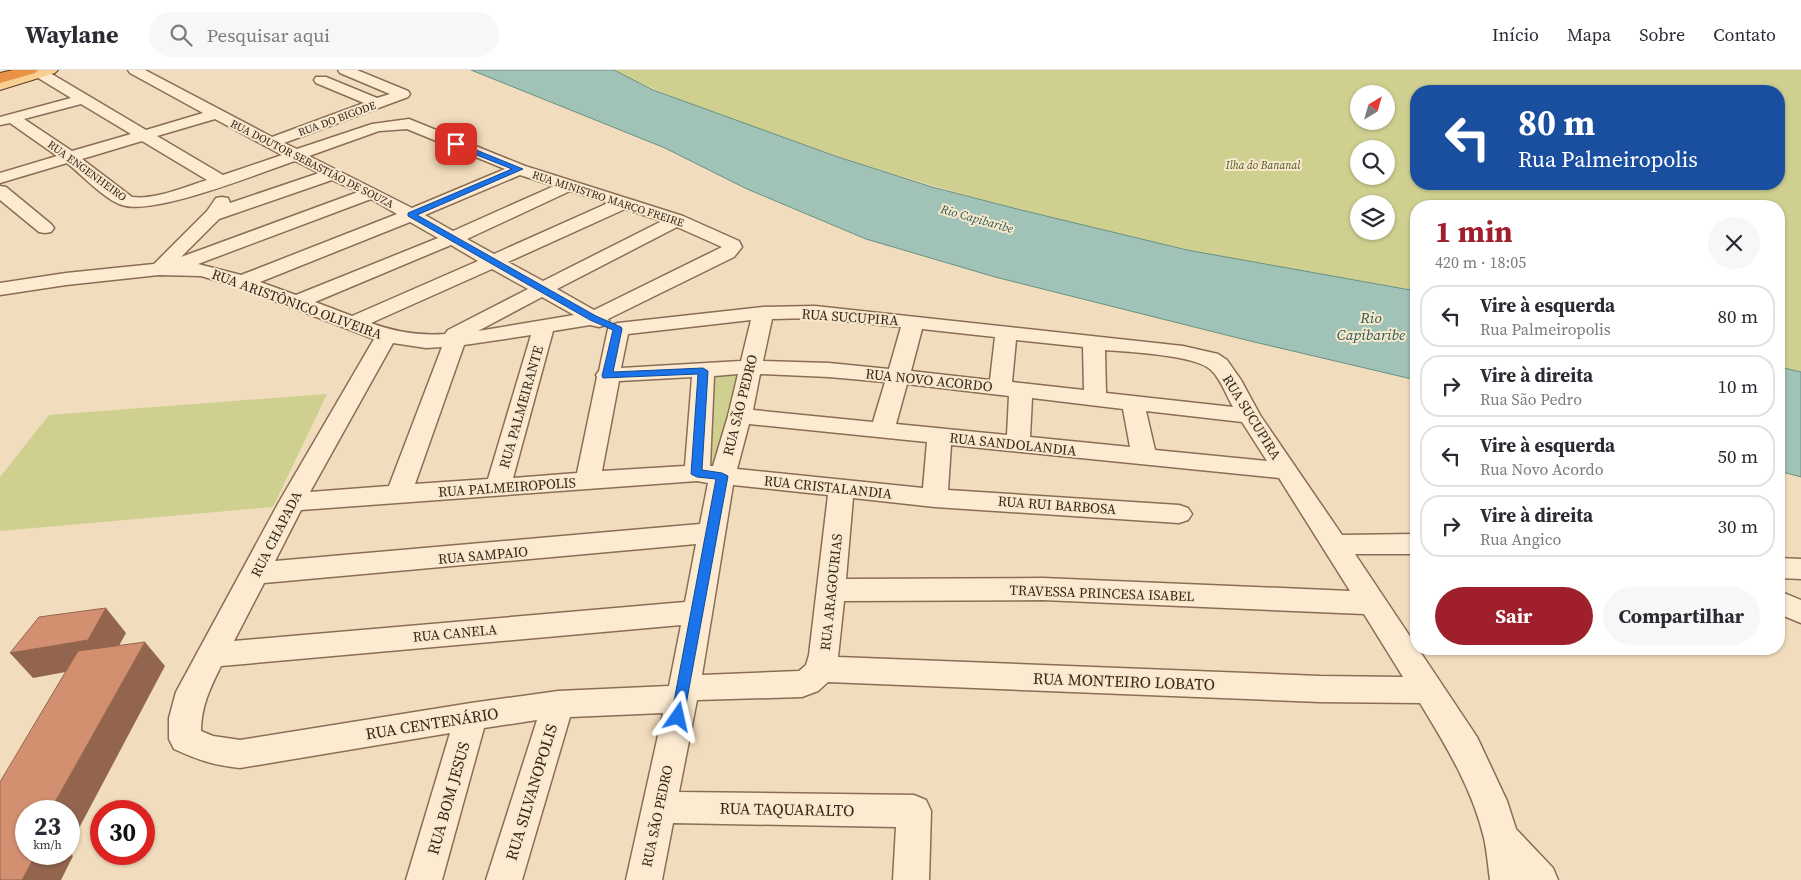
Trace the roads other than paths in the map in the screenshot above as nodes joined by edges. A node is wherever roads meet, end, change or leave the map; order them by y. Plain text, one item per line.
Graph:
1 (135, 70) edge
2 (345, 70) edge
3 (40, 71) edge
4 (0, 78) edge
5 (321, 80) dead end
6 (0, 85) edge
7 (84, 99) junction
8 (378, 104) junction
9 (215, 114) junction
10 (6, 120) edge
11 (144, 135) junction
12 (270, 143) junction
13 (297, 156) junction
14 (70, 157) junction
15 (519, 169) junction
16 (333, 174) junction
17 (0, 178) edge
18 (221, 181) junction
19 (567, 186) junction
20 (0, 191) edge
21 (372, 193) junction
22 (624, 203) junction
23 (213, 215) junction
24 (411, 215) junction
25 (677, 220) junction
26 (44, 228) dead end
27 (453, 238) junction
28 (732, 245) joint
29 (493, 261) junction
30 (164, 269) junction
31 (242, 282) junction
32 (0, 289) edge
33 (543, 289) junction
34 (298, 302) junction
35 (763, 313) junction
36 (593, 318) junction
37 (913, 322) junction
38 (352, 324) junction
39 (544, 328) junction
40 (618, 329) junction
41 (1006, 332) junction
42 (386, 336) junction
43 (449, 340) junction
44 (1094, 342) junction
45 (749, 367) junction
46 (703, 371) junction
47 (607, 376) junction
48 (898, 376) junction
49 (1010, 389) junction
50 (1095, 398) junction
51 (1133, 403) junction
52 (740, 416) junction
53 (1249, 416) junction
54 (884, 430) junction
55 (939, 437) junction
56 (1018, 445) junction
57 (1144, 457) junction
58 (1287, 471) junction
59 (709, 475) junction
60 (588, 481) junction
61 (498, 487) junction
62 (841, 489) junction
63 (399, 495) junction
64 (935, 498) junction
65 (292, 502) junction
66 (1179, 514) dead end
67 (710, 533) junction
68 (1410, 544) edge
69 (1335, 545) junction
70 (1785, 568) edge
71 (1801, 569) edge
72 (256, 573) junction
73 (831, 590) junction
74 (1372, 603) junction
75 (1785, 605) edge
76 (697, 612) junction
77 (1801, 612) edge
78 (213, 655) junction
79 (811, 676) junction
80 (1428, 690) junction
81 (683, 694) junction
82 (558, 704) junction
83 (471, 716) junction
84 (185, 739) joint
85 (659, 807) junction
86 (1502, 840) junction
87 (424, 880) edge
88 (504, 880) edge
89 (644, 880) edge
90 (911, 880) edge
91 (1508, 880) edge
92 (1540, 880) edge

1 - 9 street, RUA DOUTOR SEBASTIÃO DE SOUZA
2 - 8 street, RUA DO BIGODE
3 - 4 highway
3 - 6 main road
3 - 7 street
5 - 8 street
7 - 10 street
7 - 11 street
8 - 12 street, RUA DO BIGODE
9 - 11 street
9 - 12 street, RUA DOUTOR SEBASTIÃO DE SOUZA
10 - 14 street, RUA ENGENHEIRO
11 - 14 street
11 - 18 street
12 - 13 street, RUA DOUTOR SEBASTIÃO DE SOUZA
13 - 15 street, RUA MINISTRO MARÇO FREIRE
13 - 16 street, RUA DOUTOR SEBASTIÃO DE SOUZA
13 - 18 street
14 - 17 street
14 - 18 street, RUA ENGENHEIRO
15 - 19 street, RUA MINISTRO MARÇO FREIRE
15 - 24 street
16 - 21 street, RUA DOUTOR SEBASTIÃO DE SOUZA
16 - 23 street
18 - 23 street
19 - 22 street, RUA MINISTRO MARÇO FREIRE
19 - 27 street
20 - 26 street
21 - 24 street, RUA DOUTOR SEBASTIÃO DE SOUZA
21 - 30 street
22 - 25 street, RUA MINISTRO MARÇO FREIRE
22 - 29 street
23 - 30 street
24 - 27 street, RUA DOUTOR SEBASTIÃO DE SOUZA
24 - 31 street
25 - 28 street, RUA MINISTRO MARÇO FREIRE
25 - 33 street
27 - 29 street, RUA DOUTOR SEBASTIÃO DE SOUZA
27 - 34 street
28 - 36 street, RUA ARISTÔNICO OLIVEIRA
29 - 33 street, RUA DOUTOR SEBASTIÃO DE SOUZA
29 - 38 street
30 - 31 street, RUA ARISTÔNICO OLIVEIRA
30 - 32 street, RUA ARISTÔNICO OLIVEIRA
31 - 34 street, RUA ARISTÔNICO OLIVEIRA
33 - 36 street, RUA DOUTOR SEBASTIÃO DE SOUZA
33 - 43 street
34 - 38 street, RUA ARISTÔNICO OLIVEIRA
35 - 37 street, RUA SUCUPIRA
35 - 40 street
35 - 45 street, RUA SÃO PEDRO
36 - 39 street, RUA ARISTÔNICO OLIVEIRA
36 - 40 street, RUA DOUTOR SEBASTIÃO DE SOUZA
37 - 41 street, RUA SUCUPIRA
37 - 48 street
38 - 42 street, RUA ARISTÔNICO OLIVEIRA
39 - 43 street, RUA ARISTÔNICO OLIVEIRA
39 - 61 street, RUA PALMEIRANTE
40 - 47 street
41 - 44 street, RUA SUCUPIRA
41 - 49 street
42 - 43 street, RUA ARISTÔNICO OLIVEIRA
42 - 65 street, RUA CHAPADA
43 - 63 street
44 - 50 street
44 - 53 street, RUA SUCUPIRA
45 - 46 street, RUA NOVO ACORDO
45 - 48 street, RUA NOVO ACORDO
45 - 52 street, RUA SÃO PEDRO
46 - 47 street, RUA NOVO ACORDO
46 - 59 street, RUA SÃO PEDRO
47 - 60 street
48 - 49 street, RUA NOVO ACORDO
48 - 54 street
49 - 50 street, RUA NOVO ACORDO
49 - 56 street
50 - 51 street, RUA NOVO ACORDO
51 - 53 street, RUA NOVO ACORDO
51 - 57 street
52 - 54 street, RUA SANDOLANDIA
52 - 59 street, RUA SÃO PEDRO
53 - 58 street, RUA SUCUPIRA
54 - 55 street, RUA SANDOLANDIA
55 - 56 street, RUA SANDOLANDIA
55 - 64 street
56 - 57 street, RUA SANDOLANDIA
57 - 58 street, RUA SANDOLANDIA
58 - 69 street, RUA SUCUPIRA
59 - 60 street, RUA PALMEIROPOLIS
59 - 62 street, RUA CRISTALANDIA
59 - 67 street, RUA SÃO PEDRO
60 - 61 street, RUA PALMEIROPOLIS
61 - 63 street, RUA PALMEIROPOLIS
62 - 64 street, RUA CRISTALANDIA
62 - 73 street, RUA ARAGOURIAS
63 - 65 street, RUA PALMEIROPOLIS
64 - 66 street, RUA RUI BARBOSA
65 - 72 street, RUA CHAPADA
67 - 72 street, RUA SAMPAIO
67 - 76 street, RUA SÃO PEDRO
68 - 69 street
69 - 74 street, RUA SUCUPIRA
70 - 71 street
72 - 78 street, RUA CHAPADA
73 - 74 street, TRAVESSA PRINCESA ISABEL
73 - 79 street, RUA ARAGOURIAS
74 - 80 street, RUA SUCUPIRA
75 - 77 street
76 - 78 street, RUA CANELA
76 - 81 street, RUA SÃO PEDRO
78 - 84 street, RUA CHAPADA
79 - 80 street, RUA MONTEIRO LOBATO
79 - 81 street, RUA CENTENÁRIO
80 - 86 street, RUA SUCUPIRA
81 - 82 street, RUA CENTENÁRIO
81 - 85 street, RUA SÃO PEDRO
82 - 83 street, RUA CENTENÁRIO
82 - 88 street, RUA SILVANOPOLIS
83 - 84 street, RUA CENTENÁRIO
83 - 87 street, RUA BOM JESUS
85 - 89 street, RUA SÃO PEDRO
85 - 90 street, RUA TAQUARALTO
86 - 91 street, RUA SUCUPIRA
86 - 92 street, RUA SUCUPIRA

